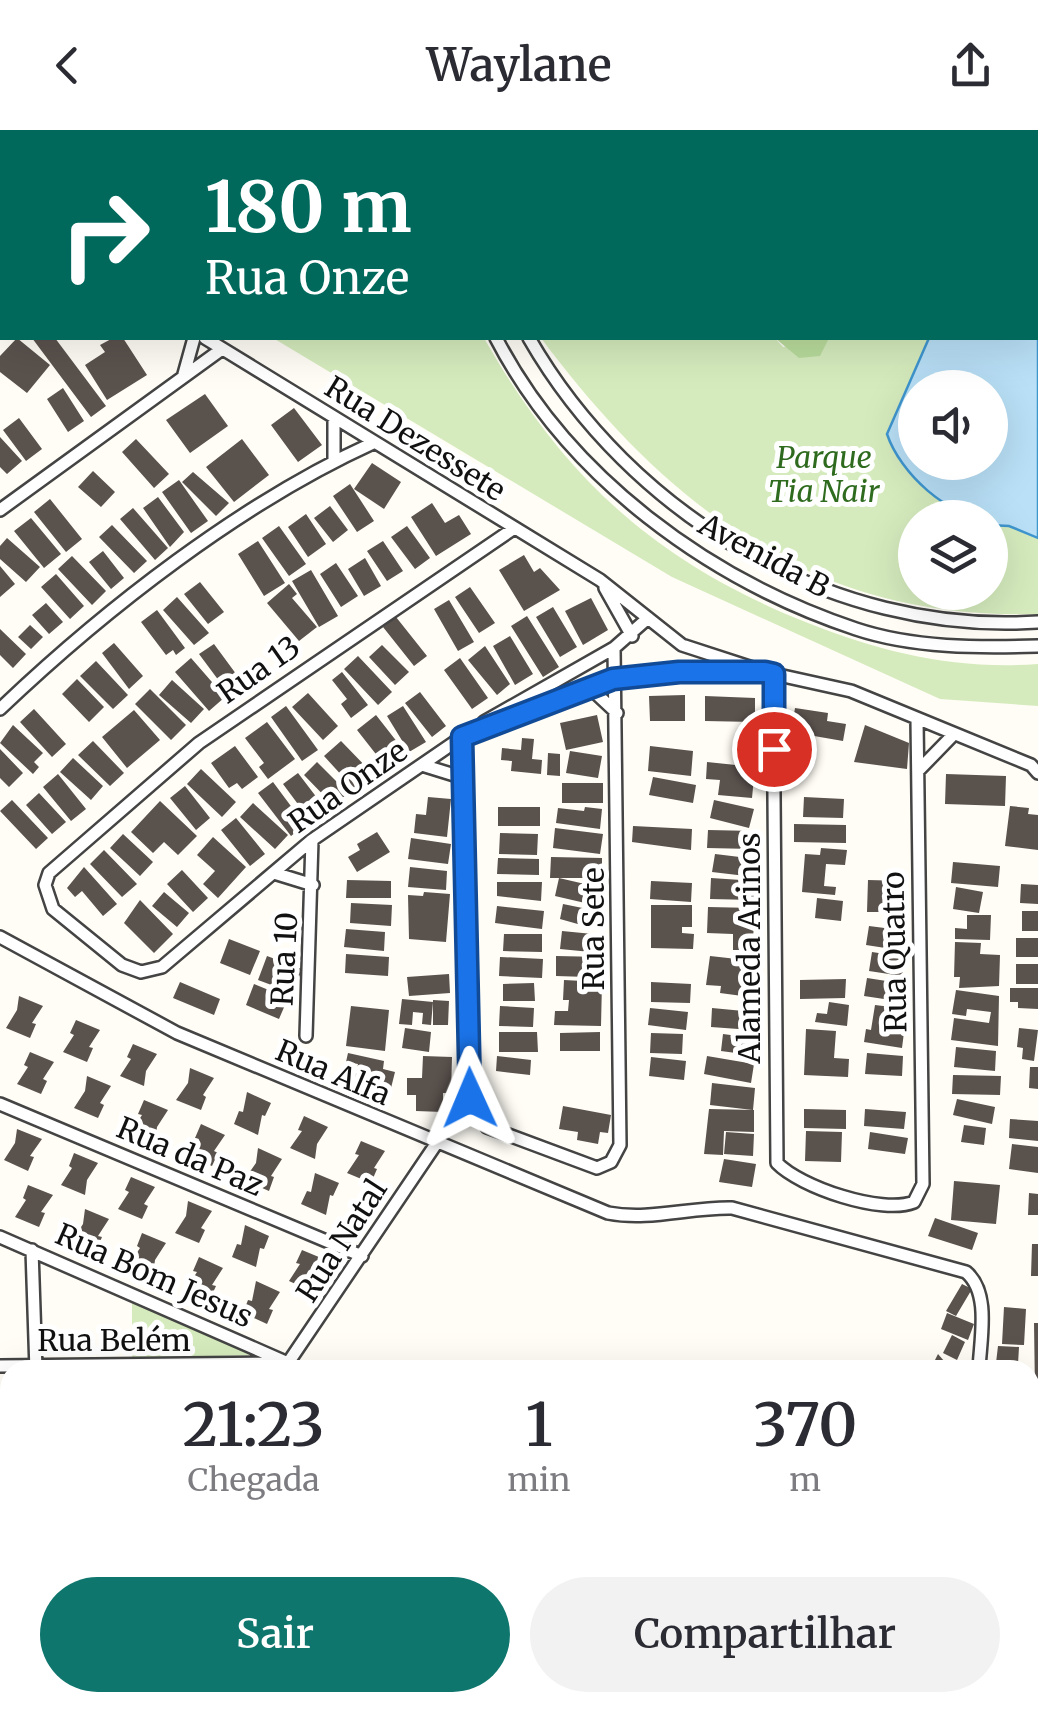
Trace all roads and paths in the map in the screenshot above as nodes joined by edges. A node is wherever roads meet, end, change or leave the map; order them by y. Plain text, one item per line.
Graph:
1 (193, 340) edge
2 (208, 340) edge
3 (497, 340) edge
4 (529, 340) edge
5 (222, 349) junction
6 (184, 374) junction
7 (334, 419) junction
8 (373, 444) junction
9 (334, 461) junction
10 (0, 510) edge
11 (513, 528) junction
12 (600, 580) junction
13 (648, 618) junction
14 (1038, 622) edge
15 (632, 636) junction
16 (682, 645) junction
17 (1038, 646) edge
18 (614, 648) junction
19 (679, 672) junction
20 (769, 673) junction
21 (613, 679) junction
22 (588, 685) junction
23 (0, 709) edge
24 (617, 713) junction
25 (917, 719) junction
26 (954, 734) junction
27 (465, 735) junction
28 (422, 764) junction
29 (918, 771) junction
30 (1038, 773) edge
31 (464, 778) junction
32 (312, 840) junction
33 (274, 873) junction
34 (313, 885) junction
35 (0, 937) edge
36 (162, 967) joint
37 (306, 1036) dead end
38 (0, 1104) edge
39 (436, 1144) junction
40 (923, 1184) joint
41 (0, 1236) edge
42 (32, 1250) junction
43 (362, 1256) junction
44 (36, 1360) edge
45 (281, 1360) edge
46 (290, 1360) edge
47 (979, 1360) edge

1 - 6 street
2 - 5 street, Rua Dezessete
3 - 17 street, Avenida B
4 - 14 street, Avenida B
5 - 6 street
5 - 7 street, Rua Dezessete
6 - 10 street
7 - 8 street, Rua Dezessete
7 - 9 street
8 - 9 street
8 - 11 street, Rua Dezessete
9 - 23 street
11 - 12 street, Rua Dezessete
11 - 36 street, Rua 13
12 - 13 street, Rua Dezessete
12 - 15 street, Rua Dezessete
13 - 15 street
13 - 16 street, Rua Dezessete
15 - 18 street
16 - 19 street
16 - 20 street, Rua Dezessete
18 - 21 street, Rua Sete
18 - 27 street
19 - 20 street, Rua Onze
19 - 21 street, Rua Onze
20 - 25 street, Rua Dezessete
20 - 40 street, Alameda Arinos
21 - 22 street, Rua Onze
21 - 24 street, Rua Sete
22 - 24 street
22 - 27 street, Rua Onze
24 - 31 street, Rua Sete
25 - 26 street, Rua Dezessete
25 - 29 street, Rua Quatro
26 - 29 street
26 - 30 street, Rua Dezessete
27 - 28 street, Rua Onze
27 - 31 street
28 - 31 street
28 - 32 street, Rua Onze
29 - 40 street, Rua Quatro
32 - 33 street, Rua Onze
32 - 34 street, Rua 10
33 - 34 street, Rua 10
33 - 36 street, Rua Onze
34 - 37 street, Rua 10
35 - 39 street, Rua Alfa
38 - 43 street, Rua da Paz
39 - 43 street, Rua Natal
39 - 47 street, Rua Alfa
41 - 42 street, Rua Bom Jesus
42 - 44 street
42 - 45 street, Rua Bom Jesus
43 - 46 street, Rua Natal

